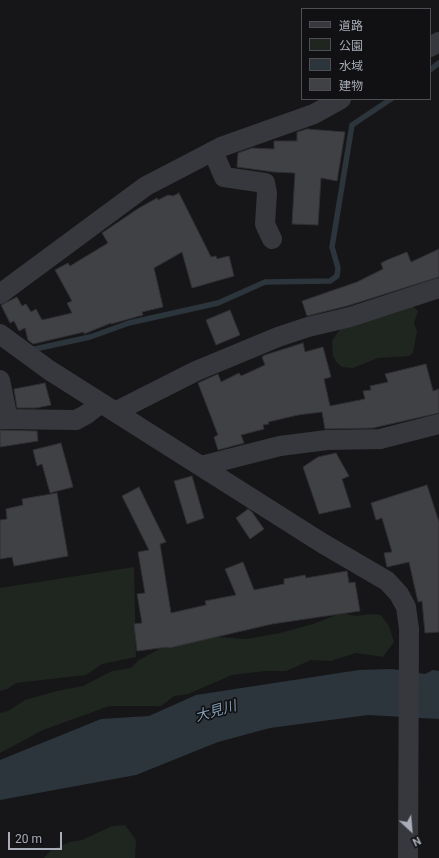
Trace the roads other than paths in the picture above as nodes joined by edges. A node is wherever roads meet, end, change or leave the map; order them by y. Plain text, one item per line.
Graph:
1 (339, 100) edge
2 (213, 151) junction
3 (272, 239) dead end
4 (439, 288) edge
5 (0, 294) edge
6 (0, 334) edge
7 (0, 380) edge
8 (108, 408) junction
9 (4, 419) edge
10 (439, 424) edge
11 (200, 466) junction
12 (408, 856) edge

1 - 2 street
2 - 3 street
2 - 5 street
4 - 8 street
6 - 8 street
7 - 9 street
8 - 9 street
8 - 11 street
10 - 11 street
11 - 12 street

